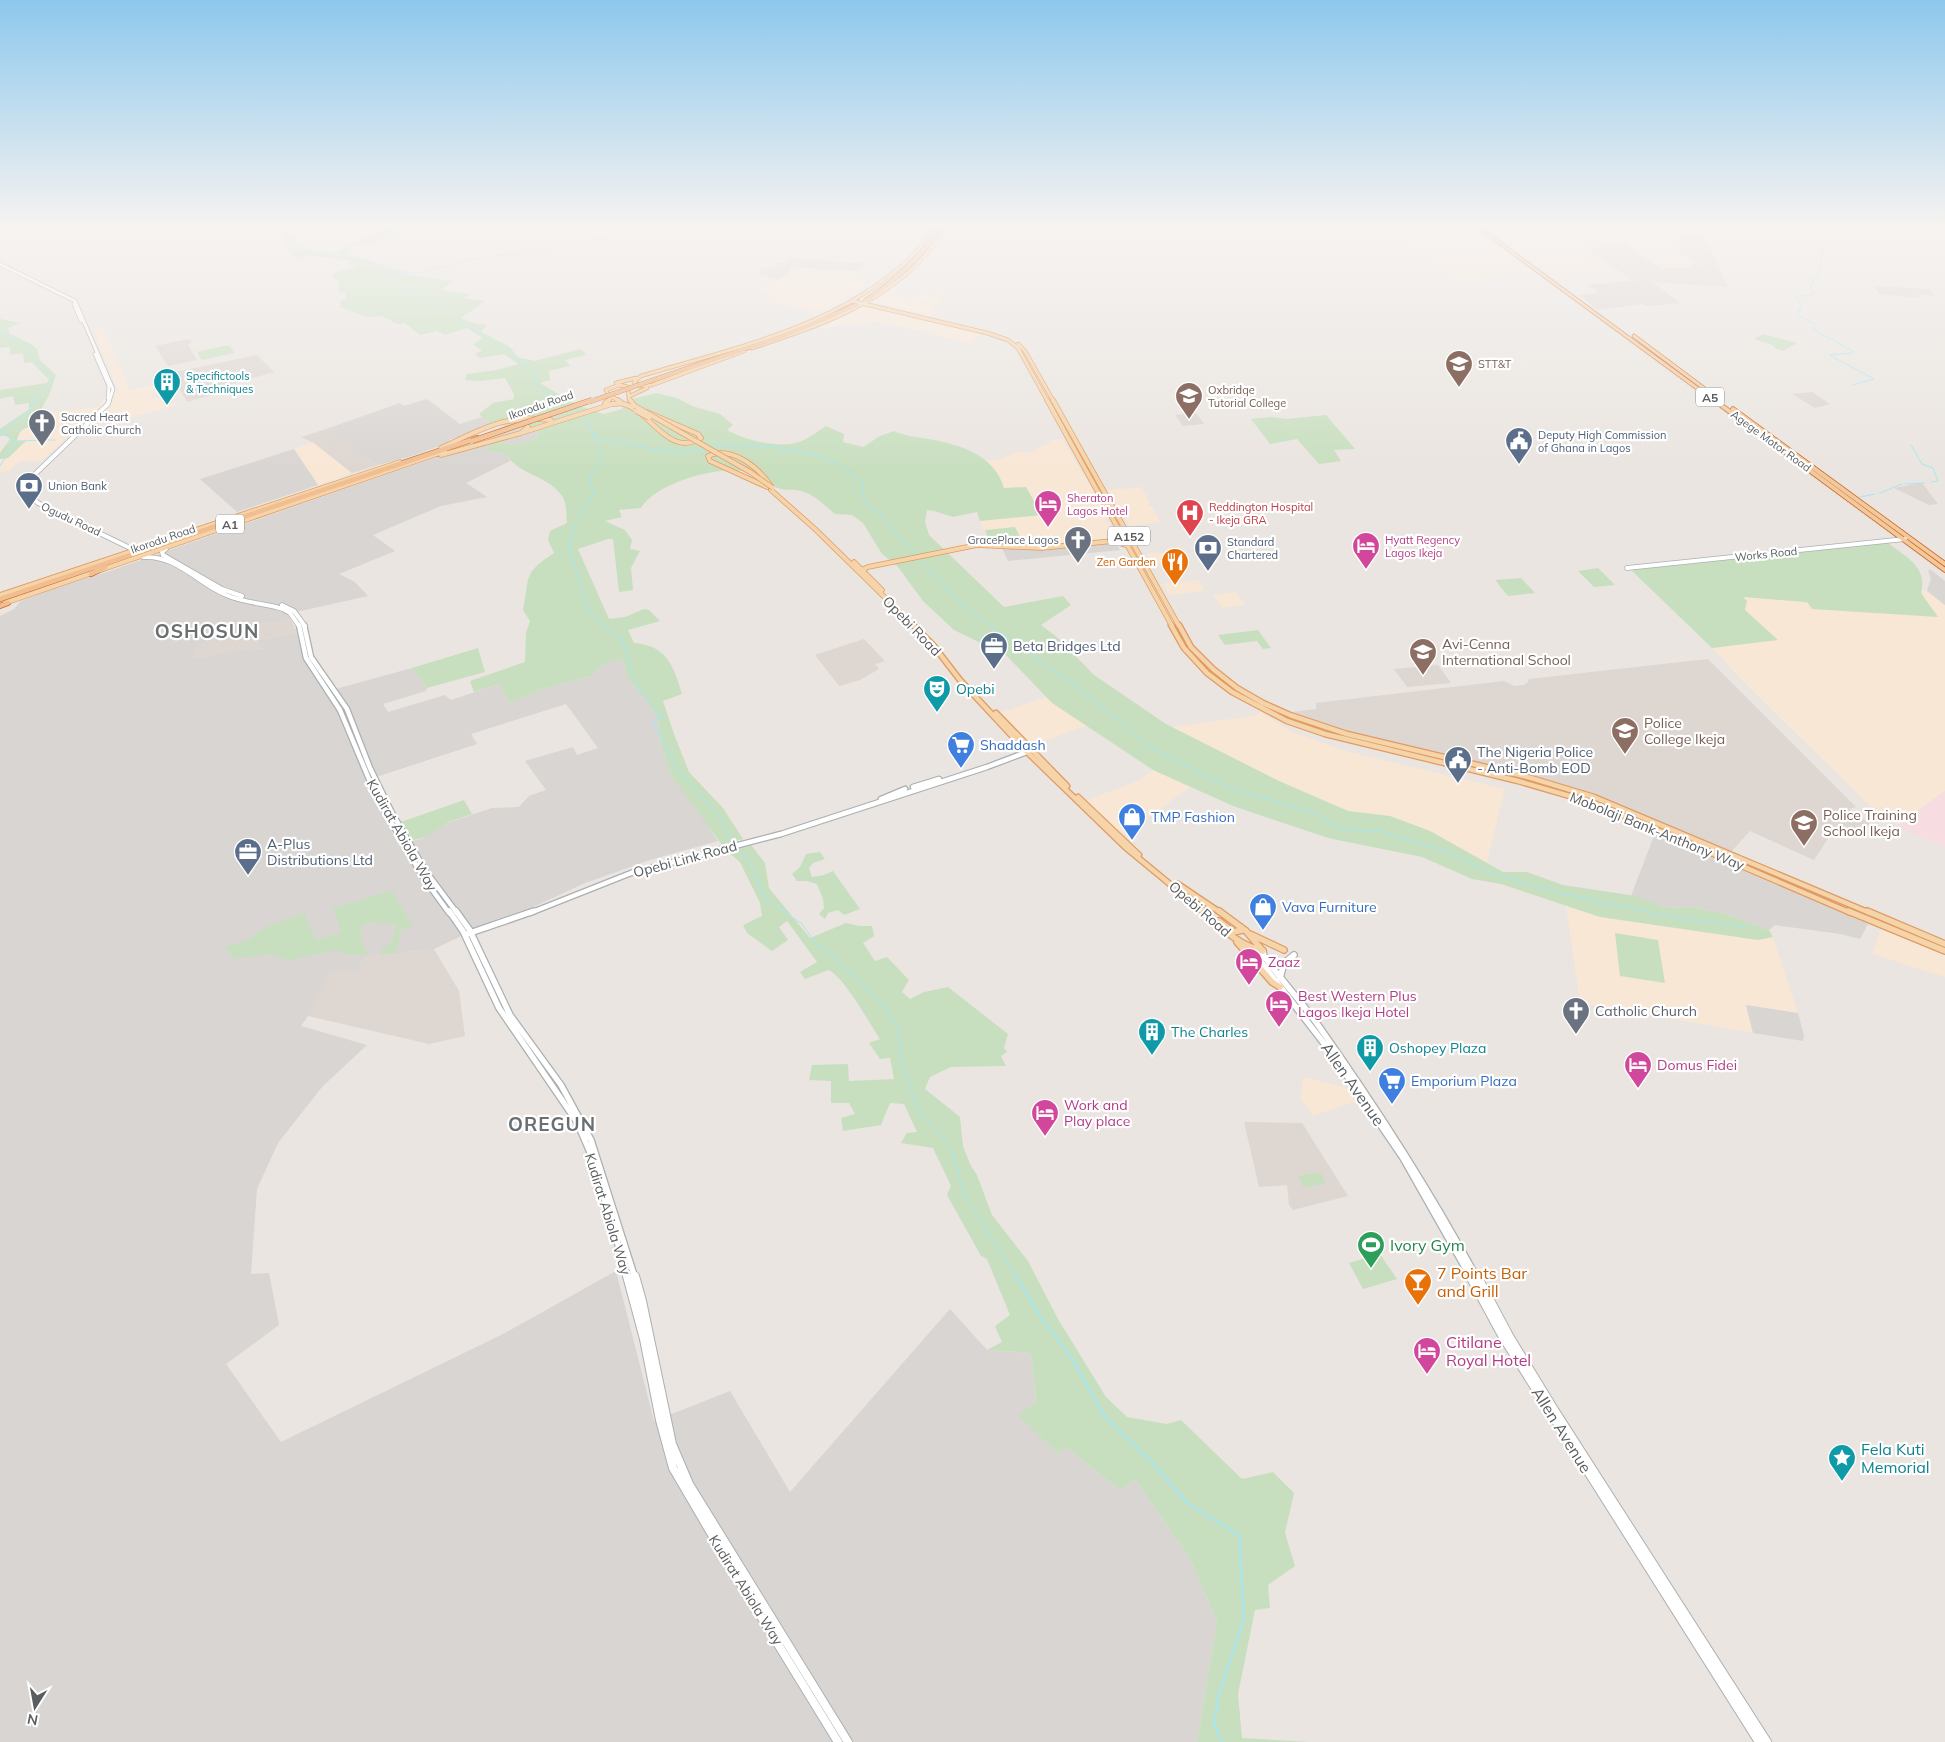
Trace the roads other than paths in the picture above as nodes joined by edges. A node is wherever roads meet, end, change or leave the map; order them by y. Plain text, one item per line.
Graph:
1 (74, 306) edge
2 (845, 306) tunnel mouth
3 (846, 306) tunnel mouth
4 (846, 306) tunnel mouth
5 (873, 306) edge
6 (882, 306) edge
7 (1586, 306) edge
8 (1592, 306) edge
9 (966, 327) junction
10 (786, 335) junction
11 (768, 337) junction
12 (778, 337) junction
13 (740, 346) junction
14 (741, 352) junction
15 (726, 354) junction
16 (1031, 365) junction
17 (106, 374) junction
18 (637, 378) junction
19 (652, 381) junction
20 (608, 388) junction
21 (630, 396) junction
22 (612, 398) junction
23 (624, 404) junction
24 (635, 408) junction
25 (642, 410) junction
26 (499, 422) junction
27 (521, 433) junction
28 (473, 442) junction
29 (445, 451) junction
30 (427, 457) junction
31 (771, 488) junction
32 (1108, 500) junction
33 (1102, 501) junction
34 (1105, 507) junction
35 (1112, 507) junction
36 (1119, 532) junction
37 (1905, 539) junction
38 (960, 546) junction
39 (1127, 546) junction
40 (166, 548) junction
41 (134, 550) junction
42 (129, 552) junction
43 (138, 558) junction
44 (1945, 564) edge
45 (105, 565) junction
46 (872, 565) junction
47 (858, 566) junction
48 (83, 568) junction
49 (1627, 568) dead end
50 (1945, 570) edge
51 (864, 572) junction
52 (91, 574) junction
53 (887, 597) junction
54 (0, 601) edge
55 (8, 602) joint
56 (324, 679) junction
57 (1020, 744) junction
58 (1375, 744) junction
59 (1029, 750) junction
60 (1018, 754) junction
61 (1033, 758) junction
62 (1786, 881) junction
63 (1211, 917) junction
64 (1241, 929) junction
65 (467, 932) junction
66 (1235, 940) junction
67 (1945, 944) edge
68 (1284, 950) dead end
69 (1264, 951) junction
70 (1945, 951) edge
71 (1294, 955) dead end
72 (1280, 978) junction
73 (1280, 987) junction
74 (838, 1742) edge
75 (848, 1742) edge
76 (1759, 1742) edge
77 (1767, 1742) edge

1 - 17 main road, Ogudu Road
2 - 11 main road, Ikorodu Road
3 - 10 highway, Ikorodu Road / A1
4 - 12 highway, Ikorodu Road / A1
5 - 9 main road, Mobolaji Bank-Anthony Way / A152
6 - 9 main road, Mobolaji Bank-Anthony Way / A152
7 - 37 highway, Agege Motor Road / A5
8 - 44 highway, Agege Motor Road / A5
9 - 16 main road, Mobolaji Bank-Anthony Way / A152
10 - 12 highway
10 - 15 highway, Ikorodu Road / A1
11 - 12 highway
11 - 13 main road, Ikorodu Road
12 - 14 main road, Ikorodu Road
12 - 15 highway, Ikorodu Road / A1
13 - 15 highway
13 - 18 main road, Ikorodu Road
14 - 15 highway
14 - 19 main road, Ikorodu Road
15 - 19 highway, Ikorodu Road / A1
16 - 32 main road, Mobolaji Bank-Anthony Way / A152
16 - 33 main road, Mobolaji Bank-Anthony Way / A152
17 - 41 main road, Ogudu Road
17 - 42 main road, Ogudu Road
18 - 19 main road
18 - 20 main road, Ikorodu Road
19 - 21 main road
19 - 28 highway, Ikorodu Road / A1, bridge
20 - 21 main road
20 - 22 main road
21 - 24 main road
22 - 23 main road
22 - 26 main road, bridge
23 - 24 main road, bridge
23 - 27 main road
24 - 25 main road, bridge
24 - 25 main road, bridge
24 - 31 main road, bridge
25 - 31 main road, bridge
26 - 27 main road
26 - 30 main road
27 - 28 main road
28 - 29 highway, Ikorodu Road / A1
28 - 30 highway, Ikorodu Road / A1
29 - 30 main road, Ikorodu Road
29 - 45 highway, Ikorodu Road / A1
30 - 40 main road, Ikorodu Road
30 - 41 main road, Ikorodu Road
30 - 45 highway, Ikorodu Road / A1
31 - 31 main road, bridge
31 - 47 main road
31 - 53 main road, Opebi Road
32 - 33 main road
32 - 35 main road, Mobolaji Bank-Anthony Way / A152
33 - 34 main road, Mobolaji Bank-Anthony Way / A152
34 - 35 main road
34 - 36 main road, Mobolaji Bank-Anthony Way / A152
35 - 58 main road, Mobolaji Bank-Anthony Way / A152
36 - 38 main road
36 - 39 main road, Mobolaji Bank-Anthony Way / A152
37 - 49 main road, Works Road
37 - 50 highway, Agege Motor Road / A5
38 - 39 main road
38 - 46 main road
39 - 58 main road, Mobolaji Bank-Anthony Way / A152
40 - 43 main road, Ikorodu Road
40 - 56 main road, Kudirat Abiola Way
41 - 42 main road, Ikorodu Road
42 - 48 main road, Ikorodu Road
43 - 52 main road, Ikorodu Road
43 - 56 main road, Kudirat Abiola Way
45 - 48 highway
45 - 52 highway
45 - 54 highway, Ikorodu Road / A1
46 - 47 main road
46 - 51 main road
47 - 51 main road, Opebi Road
48 - 54 main road, Ikorodu Road
51 - 53 main road, Opebi Road
52 - 55 main road, Ikorodu Road
53 - 57 main road, Opebi Road
53 - 59 main road, Opebi Road
54 - 55 highway
56 - 65 main road, Kudirat Abiola Way
57 - 59 main road, Opebi Road
57 - 60 main road
58 - 62 main road, Mobolaji Bank-Anthony Way / A152
59 - 60 main road, Opebi Link Road
59 - 61 main road, Opebi Road
59 - 64 main road, Opebi Road
60 - 61 main road
60 - 65 main road, Opebi Link Road
61 - 63 main road, Opebi Road
62 - 67 main road, Mobolaji Bank-Anthony Way / A152
62 - 70 main road, Mobolaji Bank-Anthony Way / A152
63 - 64 main road
63 - 66 main road, Opebi Road
64 - 68 main road
64 - 69 main road, Opebi Road
65 - 74 main road, Kudirat Abiola Way
65 - 75 main road, Kudirat Abiola Way
66 - 69 main road, Opebi Road
66 - 73 main road
69 - 72 main road, Allen Avenue
69 - 73 main road, Allen Avenue
71 - 72 main road
72 - 77 main road, Allen Avenue
73 - 76 main road, Allen Avenue

